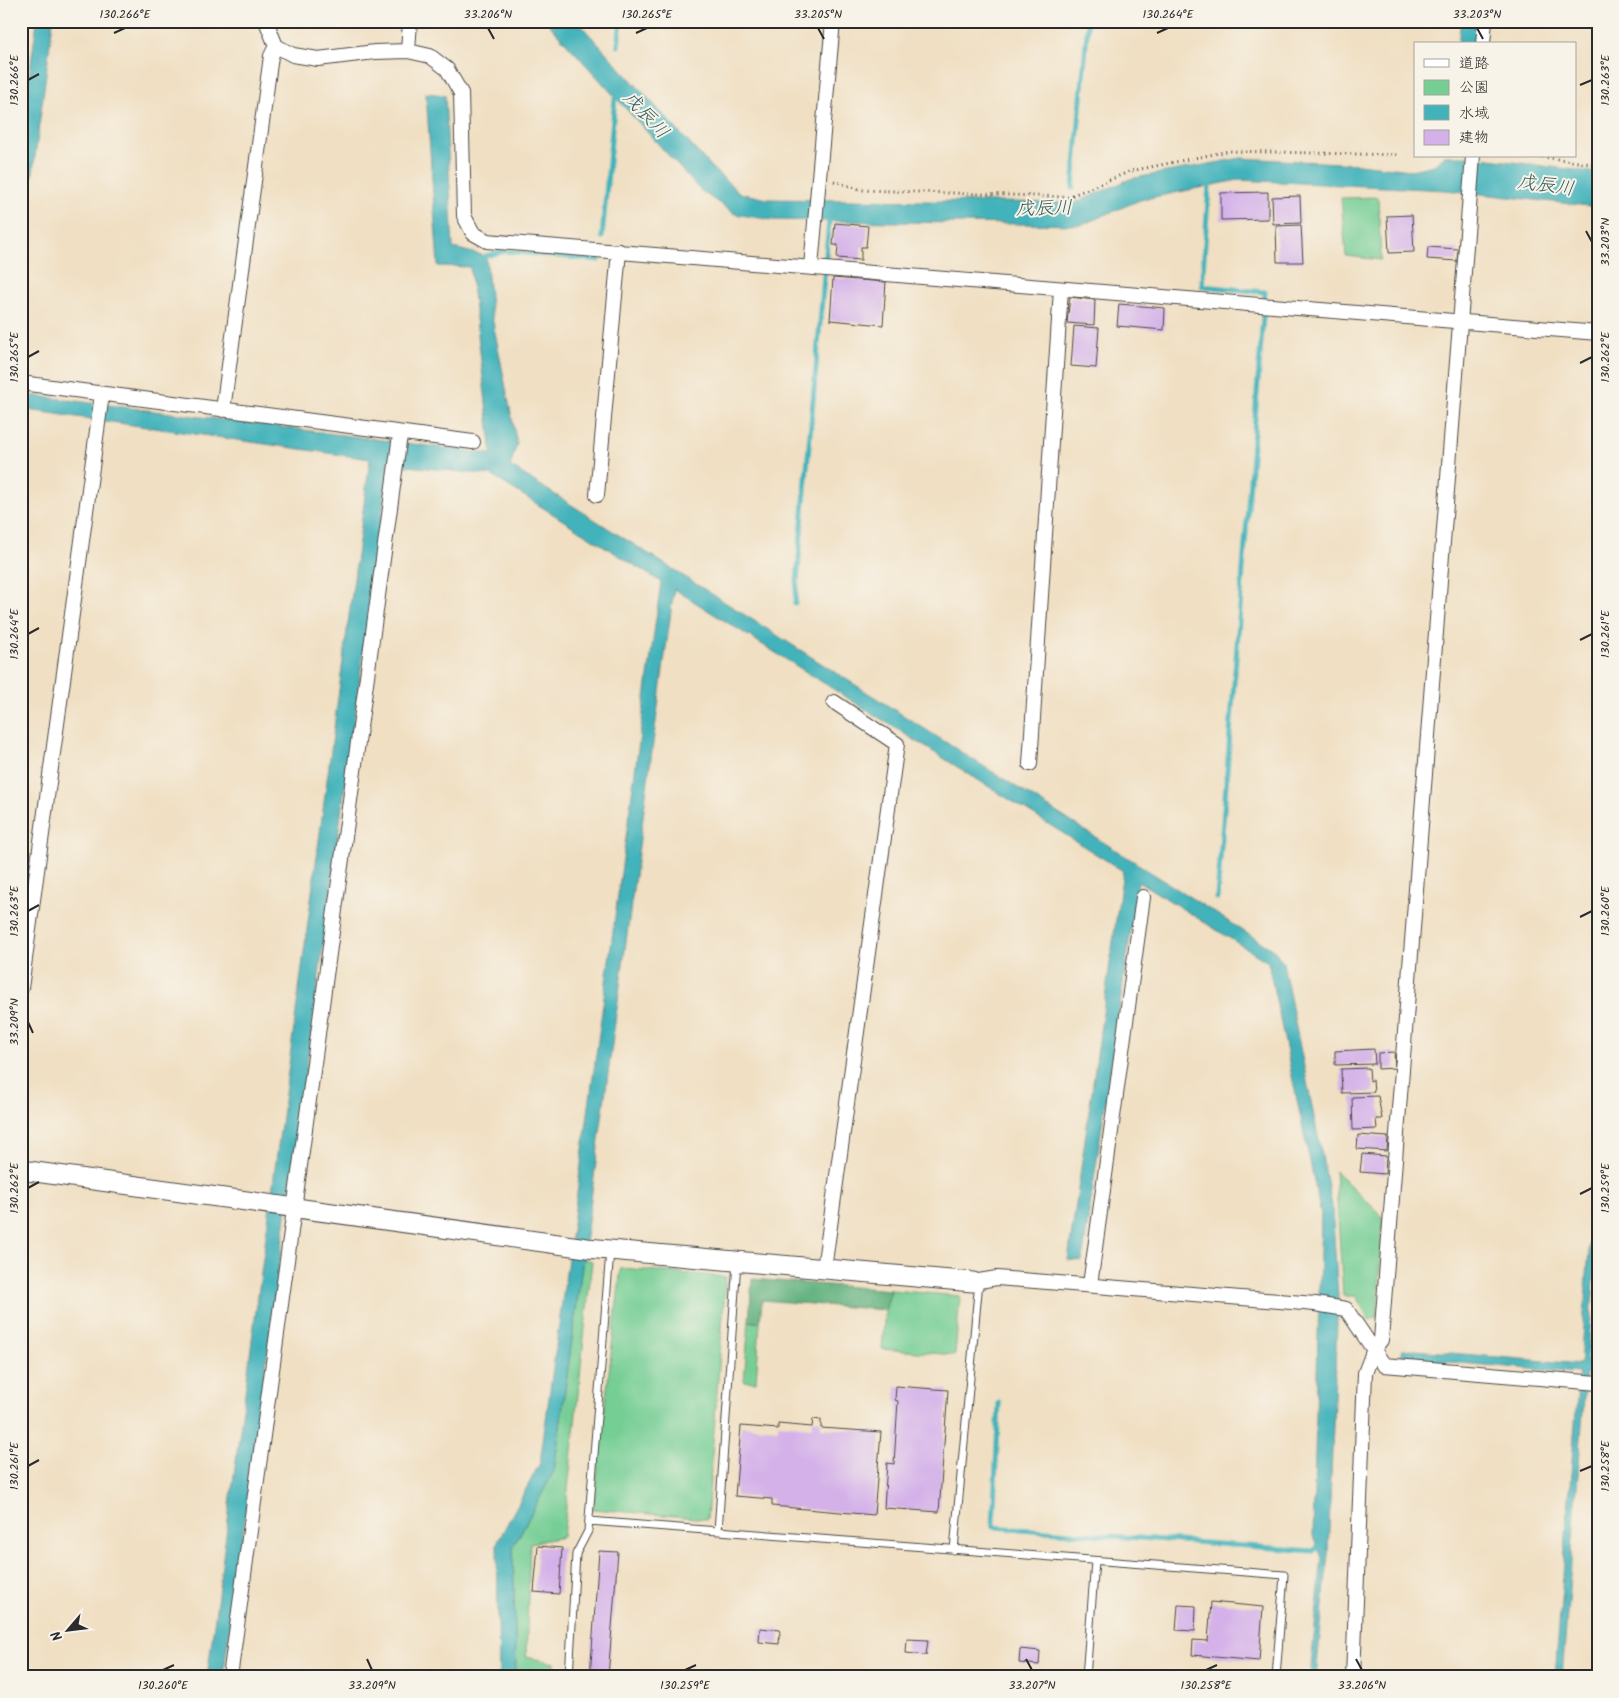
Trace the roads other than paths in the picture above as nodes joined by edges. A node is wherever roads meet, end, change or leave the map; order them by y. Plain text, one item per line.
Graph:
1 (266, 21) edge
2 (410, 21) edge
3 (833, 21) edge
4 (1485, 21) edge
5 (1483, 42) edge
6 (276, 46) junction
7 (408, 51) junction
8 (1473, 158) edge
9 (619, 252) junction
10 (820, 268) junction
11 (1061, 289) junction
12 (1460, 323) junction
13 (1598, 334) edge
14 (21, 383) edge
15 (102, 394) junction
16 (223, 410) junction
17 (400, 434) junction
18 (472, 442) dead end
19 (597, 496) dead end
20 (834, 702) dead end
21 (1030, 764) dead end
22 (1143, 897) dead end
23 (21, 988) edge
24 (21, 1170) edge
25 (294, 1208) junction
26 (610, 1251) junction
27 (737, 1262) junction
28 (824, 1269) junction
29 (976, 1281) junction
30 (1090, 1286) junction
31 (1374, 1349) junction
32 (1587, 1382) edge
33 (589, 1521) junction
34 (718, 1531) junction
35 (954, 1550) junction
36 (1095, 1561) junction
37 (230, 1677) edge
38 (569, 1677) edge
39 (1086, 1677) edge
40 (1276, 1677) edge
41 (1353, 1677) edge

1 - 6 street
2 - 7 street
3 - 10 street
4 - 5 street
6 - 7 street
6 - 16 street
7 - 9 street
8 - 12 street
9 - 10 street
9 - 19 street
10 - 11 street
11 - 12 street
11 - 21 street
12 - 13 street
12 - 31 street
14 - 15 street
15 - 16 street
15 - 23 street
16 - 17 street
17 - 18 street
17 - 25 street
20 - 28 street
22 - 30 street
24 - 25 street
25 - 26 street
25 - 37 street
26 - 27 street
26 - 33 lane
27 - 28 street
27 - 34 lane
28 - 29 street
29 - 30 street
29 - 35 lane
30 - 31 street
31 - 32 street
31 - 41 street
33 - 34 lane
33 - 38 lane
34 - 35 lane
35 - 36 lane
36 - 39 lane
36 - 40 lane

